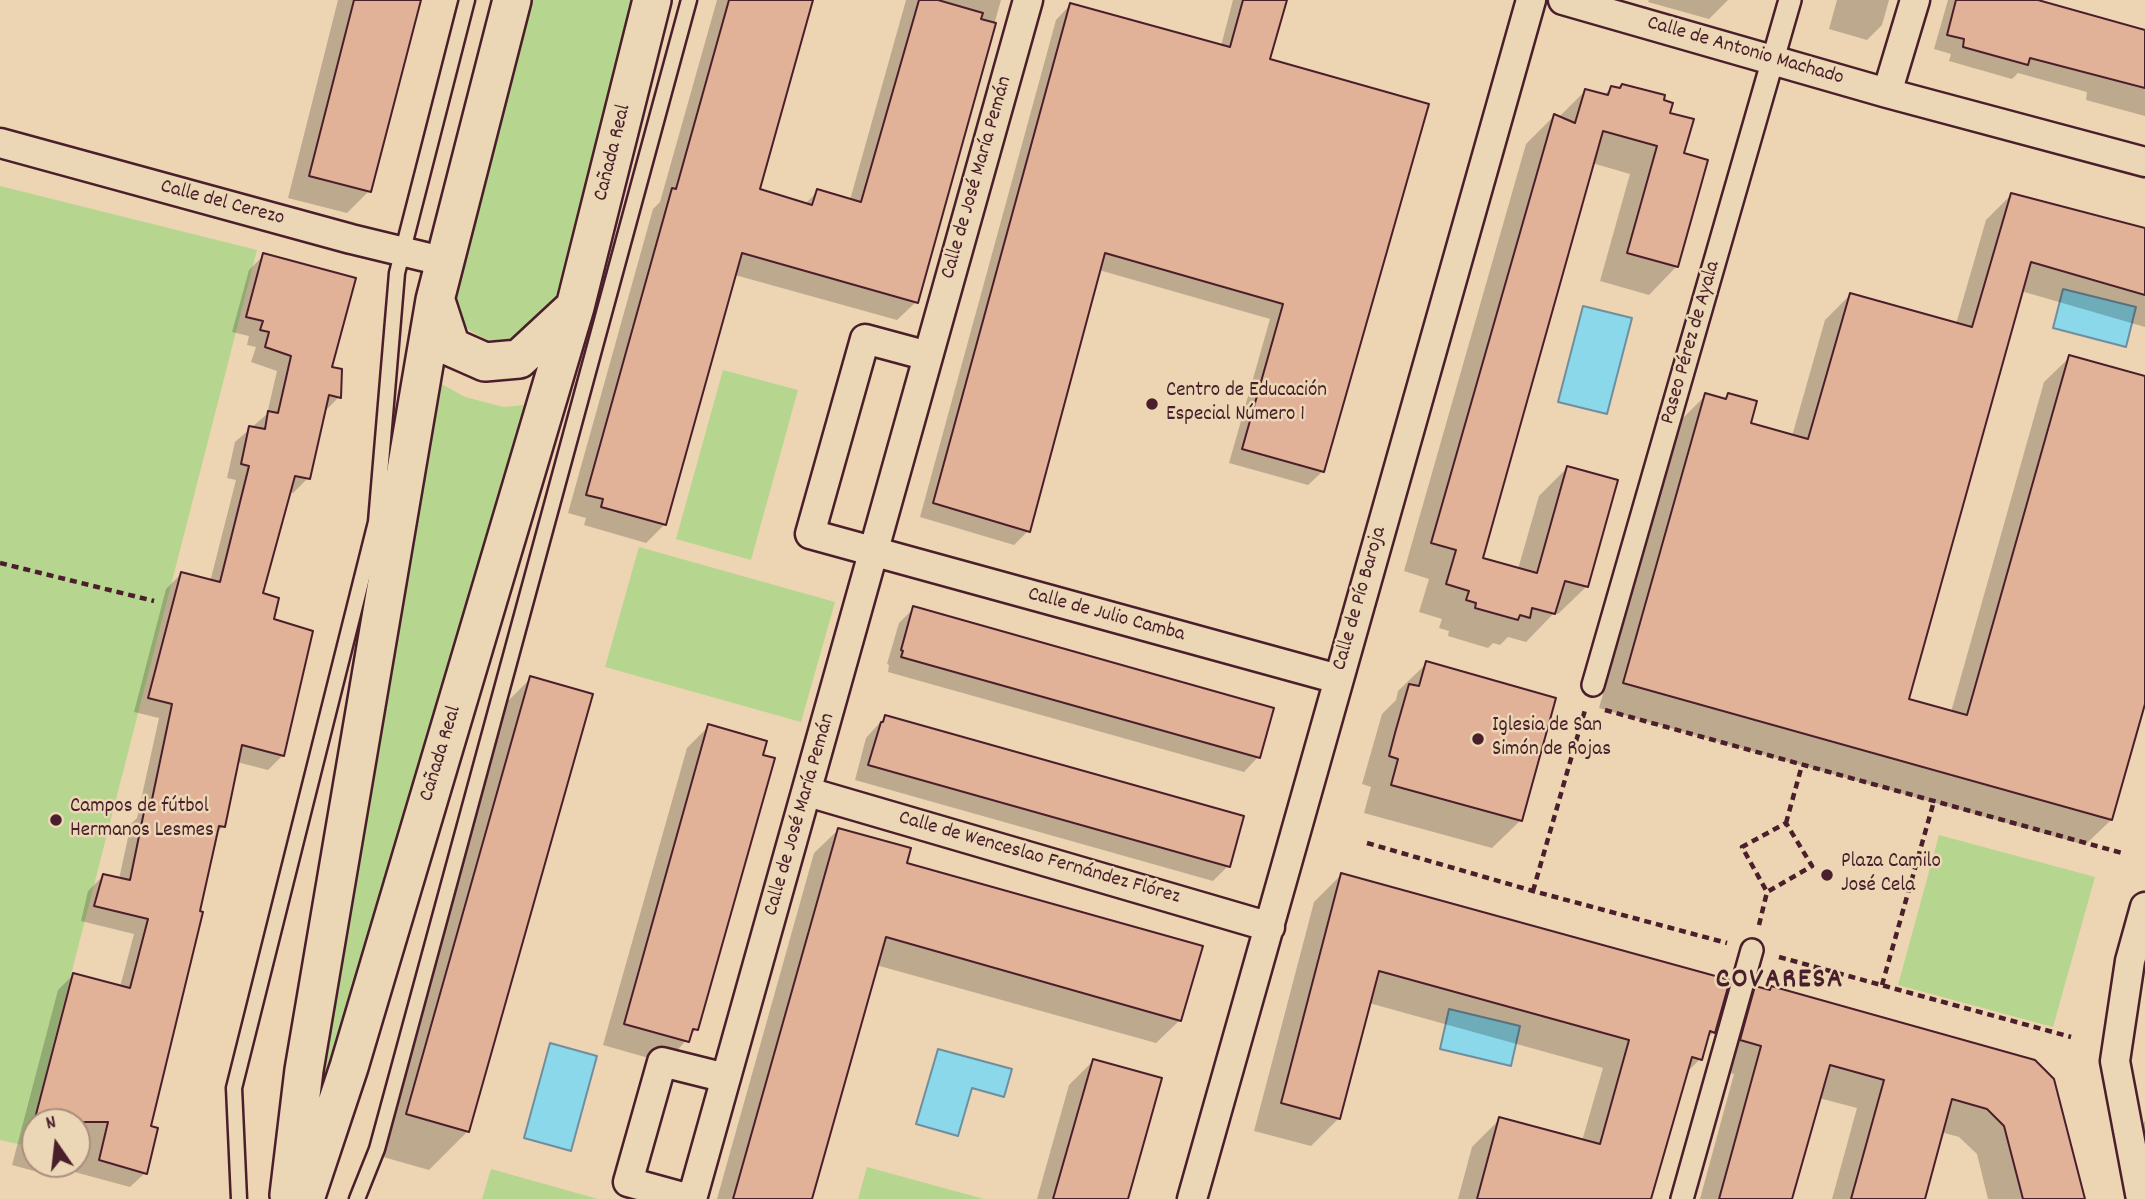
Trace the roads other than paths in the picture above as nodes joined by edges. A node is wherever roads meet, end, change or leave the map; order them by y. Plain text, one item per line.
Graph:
1 (467, 0) edge
2 (512, 0) edge
3 (652, 0) edge
4 (689, 0) edge
5 (1028, 0) edge
6 (1531, 0) edge
7 (1563, 0) edge
8 (1790, 0) edge
9 (1914, 0) edge
10 (1622, 8) edge
11 (1774, 60) junction
12 (1887, 93) junction
13 (0, 143) edge
14 (2145, 162) edge
15 (402, 250) junction
16 (446, 262) junction
17 (435, 300) junction
18 (575, 307) junction
19 (928, 356) junction
20 (874, 552) junction
21 (1338, 679) junction
22 (1590, 695) road end
23 (808, 792) junction
24 (2145, 907) edge
25 (1270, 927) junction
26 (1752, 950) road end
27 (726, 1078) junction
28 (239, 1199) edge
29 (289, 1199) edge
30 (305, 1199) edge
31 (357, 1199) edge
32 (691, 1199) edge
33 (1192, 1199) edge
34 (1682, 1199) edge
35 (2141, 1199) edge

1 - 15 lane
2 - 16 street
3 - 18 street, Cañada Real
4 - 31 lane
5 - 19 street, Calle de José María Pemán
6 - 21 street, Calle de Pío Baroja
7 - 10 street, Calle de Antonio Machado
8 - 11 street, Paseo Pérez de Ayala
9 - 12 street
10 - 11 street, Calle de Antonio Machado
11 - 12 street, Calle de Antonio Machado
11 - 22 street, Paseo Pérez de Ayala
12 - 14 street, Calle de Antonio Machado
13 - 15 street, Calle del Cerezo
15 - 16 street, Calle del Cerezo
15 - 28 lane
16 - 17 street
17 - 18 street
17 - 29 street
18 - 30 street, Cañada Real
19 - 20 street, Calle de José María Pemán
19 - 20 street
20 - 21 street, Calle de Julio Camba
20 - 23 street, Calle de José María Pemán
21 - 25 street, Calle de Pío Baroja
23 - 25 street, Calle de Wenceslao Fernández Flórez
23 - 27 street, Calle de José María Pemán
24 - 35 street
25 - 33 street, Calle de Pío Baroja
26 - 34 street
27 - 32 street, Calle de José María Pemán
27 - 32 street, Calle de José María Pemán

